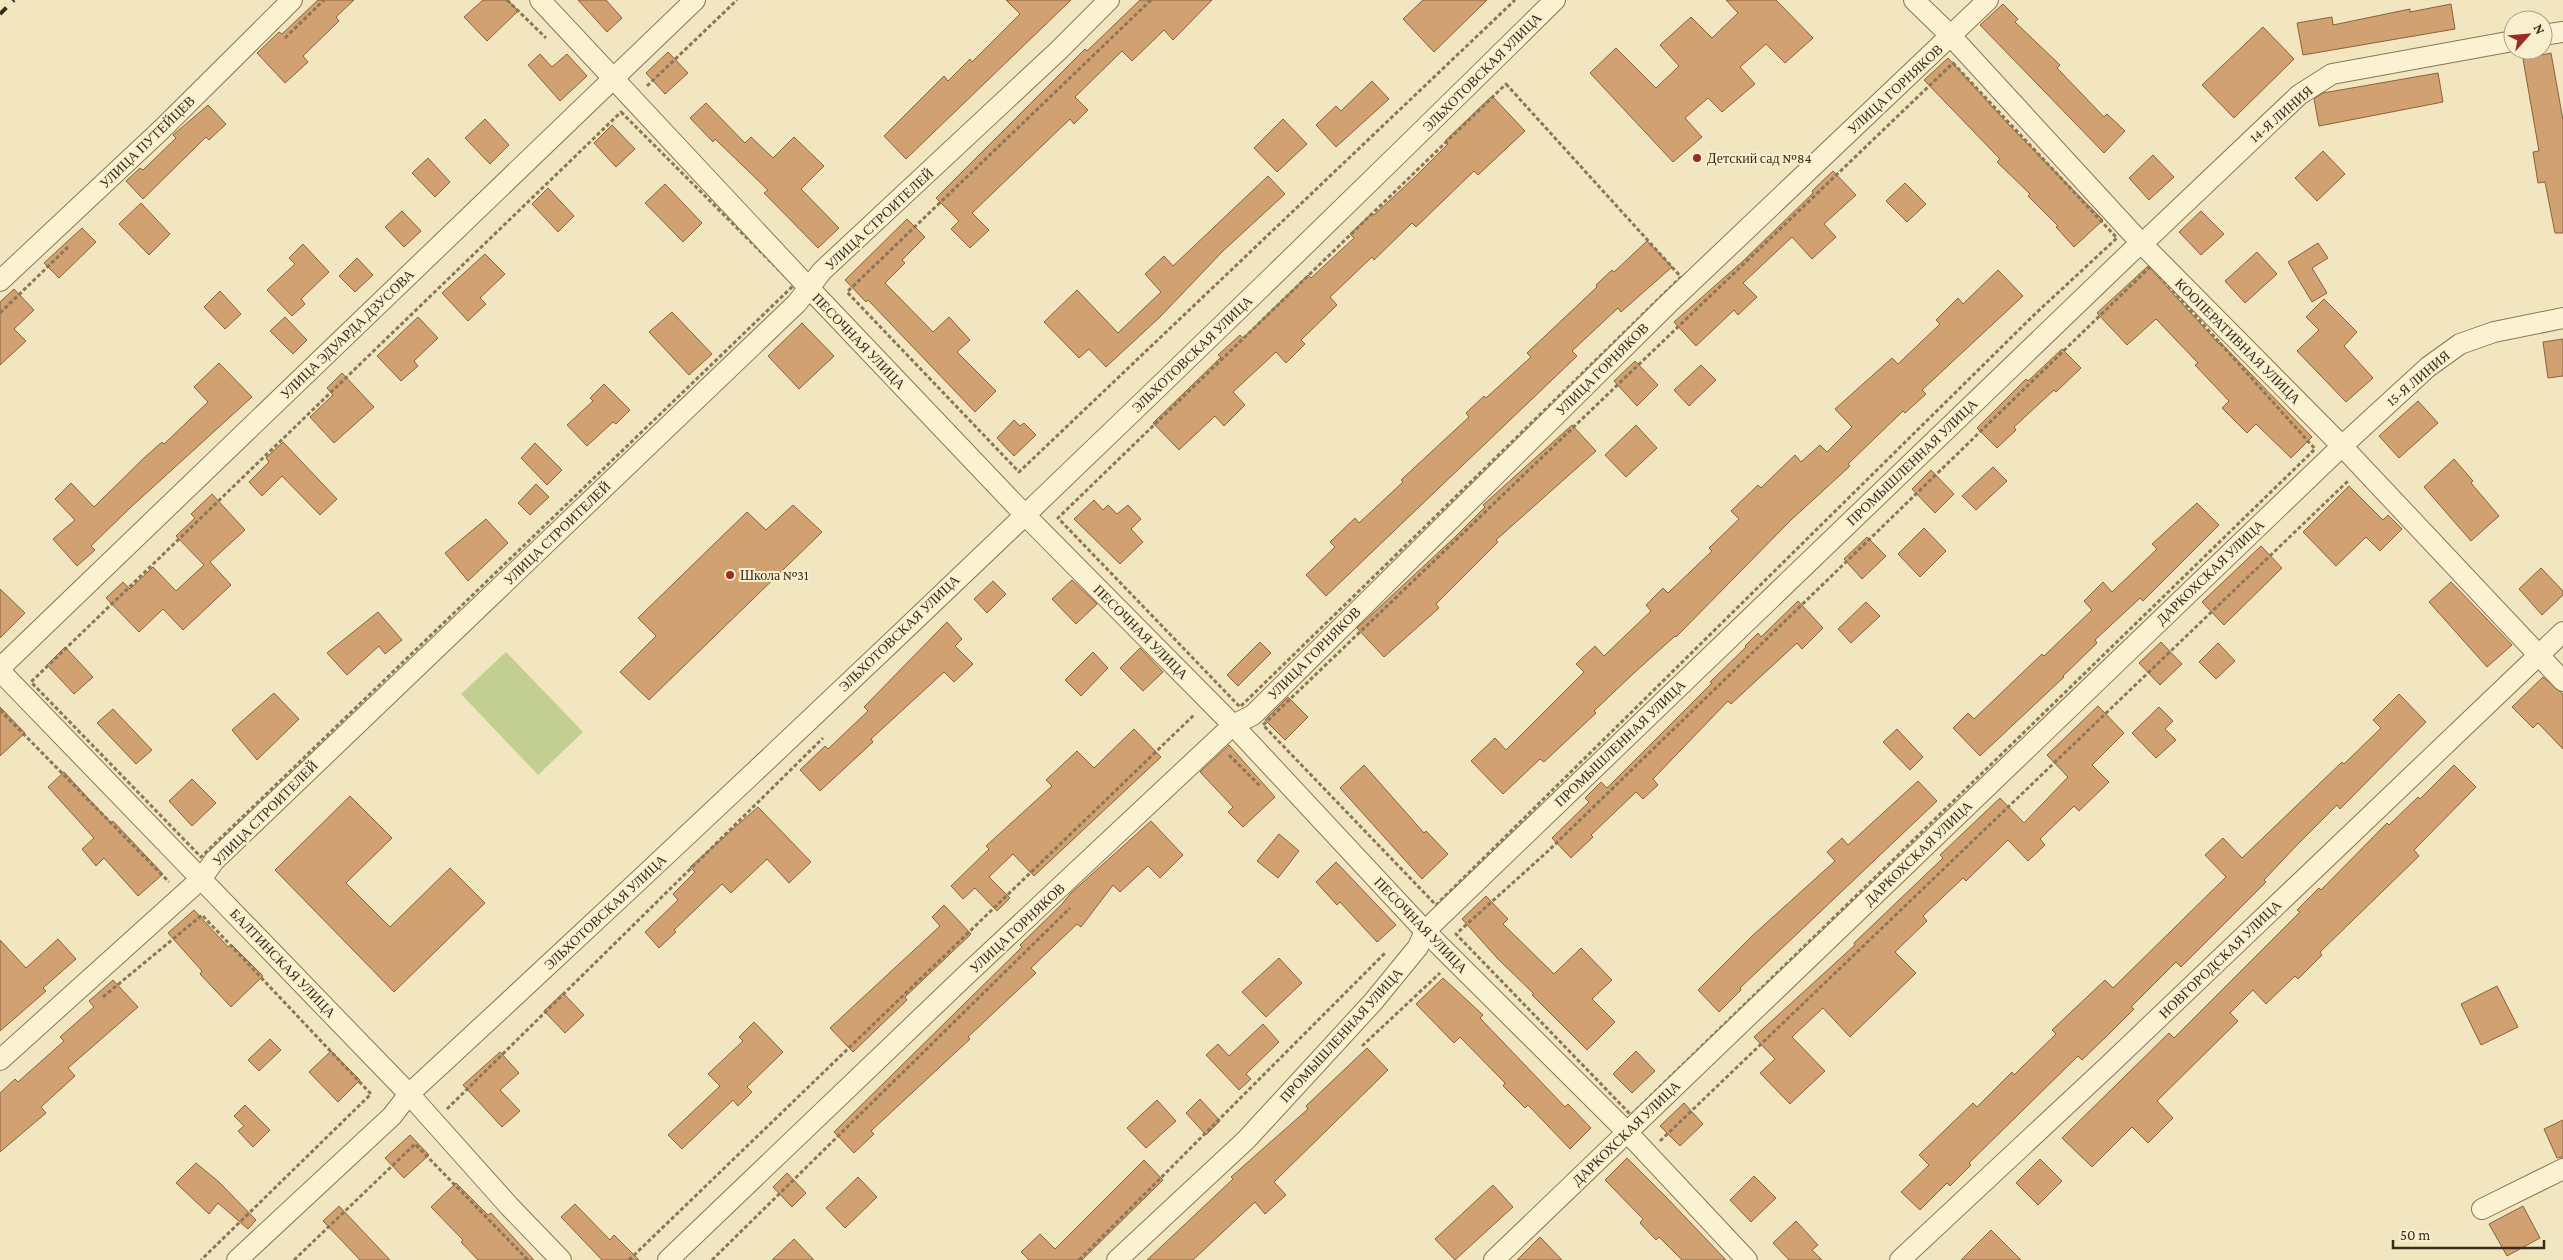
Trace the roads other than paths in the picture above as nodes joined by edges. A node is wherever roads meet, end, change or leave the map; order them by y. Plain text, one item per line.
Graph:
1 (292, 0) edge
2 (540, 0) edge
3 (695, 0) edge
4 (1109, 0) edge
5 (1555, 0) edge
6 (1914, 0) edge
7 (1988, 0) edge
8 (1951, 36) junction
9 (2503, 43) edge
10 (613, 78) junction
11 (2142, 244) junction
12 (0, 281) edge
13 (810, 289) junction
14 (2563, 318) edge
15 (2342, 446) junction
16 (1024, 514) junction
17 (2563, 632) edge
18 (2539, 655) junction
19 (0, 670) edge
20 (2563, 681) edge
21 (1237, 716) junction
22 (202, 878) junction
23 (1425, 931) junction
24 (0, 1060) edge
25 (409, 1094) junction
26 (1627, 1132) junction
27 (2563, 1169) edge
28 (2482, 1209) dead end
29 (237, 1260) edge
30 (561, 1260) edge
31 (668, 1260) edge
32 (1118, 1260) edge
33 (1494, 1260) edge
34 (1747, 1260) edge
35 (1900, 1260) edge

1 - 12 street, УЛИЦА ПУТЕЙЦЕВ
2 - 10 street, ПЕСОЧНАЯ УЛИЦА
3 - 10 street, УЛИЦА ЭДУАРДА ДЗУСОВА
4 - 13 street, УЛИЦА СТРОИТЕЛЕЙ
5 - 16 street, ЭЛЬХОТОВСКАЯ УЛИЦА
6 - 8 street, КООПЕРАТИВНАЯ УЛИЦА
7 - 8 street, УЛИЦА ГОРНЯКОВ
8 - 11 street, КООПЕРАТИВНАЯ УЛИЦА
8 - 21 street, УЛИЦА ГОРНЯКОВ
9 - 11 street, 14-Я ЛИНИЯ
10 - 13 street, ПЕСОЧНАЯ УЛИЦА
10 - 19 street, УЛИЦА ЭДУАРДА ДЗУСОВА
11 - 15 street, КООПЕРАТИВНАЯ УЛИЦА
11 - 23 street, ПРОМЫШЛЕННАЯ УЛИЦА
13 - 16 street, ПЕСОЧНАЯ УЛИЦА
13 - 22 street, УЛИЦА СТРОИТЕЛЕЙ
14 - 15 street, 15-Я ЛИНИЯ
15 - 18 street, КООПЕРАТИВНАЯ УЛИЦА
15 - 26 street, ДАРКОХСКАЯ УЛИЦА
16 - 21 street, ПЕСОЧНАЯ УЛИЦА
16 - 25 street, ЭЛЬХОТОВСКАЯ УЛИЦА
17 - 18 street, НОВГОРОДСКАЯ УЛИЦА
18 - 20 street, КООПЕРАТИВНАЯ УЛИЦА
18 - 35 street, НОВГОРОДСКАЯ УЛИЦА
19 - 22 street, БАЛТИНСКАЯ УЛИЦА
21 - 23 street, ПЕСОЧНАЯ УЛИЦА
21 - 31 street, УЛИЦА ГОРНЯКОВ
22 - 24 street, УЛИЦА СТРОИТЕЛЕЙ
22 - 25 street, БАЛТИНСКАЯ УЛИЦА
23 - 26 street, ПЕСОЧНАЯ УЛИЦА
23 - 32 street, ПРОМЫШЛЕННАЯ УЛИЦА
25 - 29 street, ЭЛЬХОТОВСКАЯ УЛИЦА
25 - 30 street, БАЛТИНСКАЯ УЛИЦА
26 - 33 street, ДАРКОХСКАЯ УЛИЦА
26 - 34 street, ПЕСОЧНАЯ УЛИЦА
27 - 28 street

